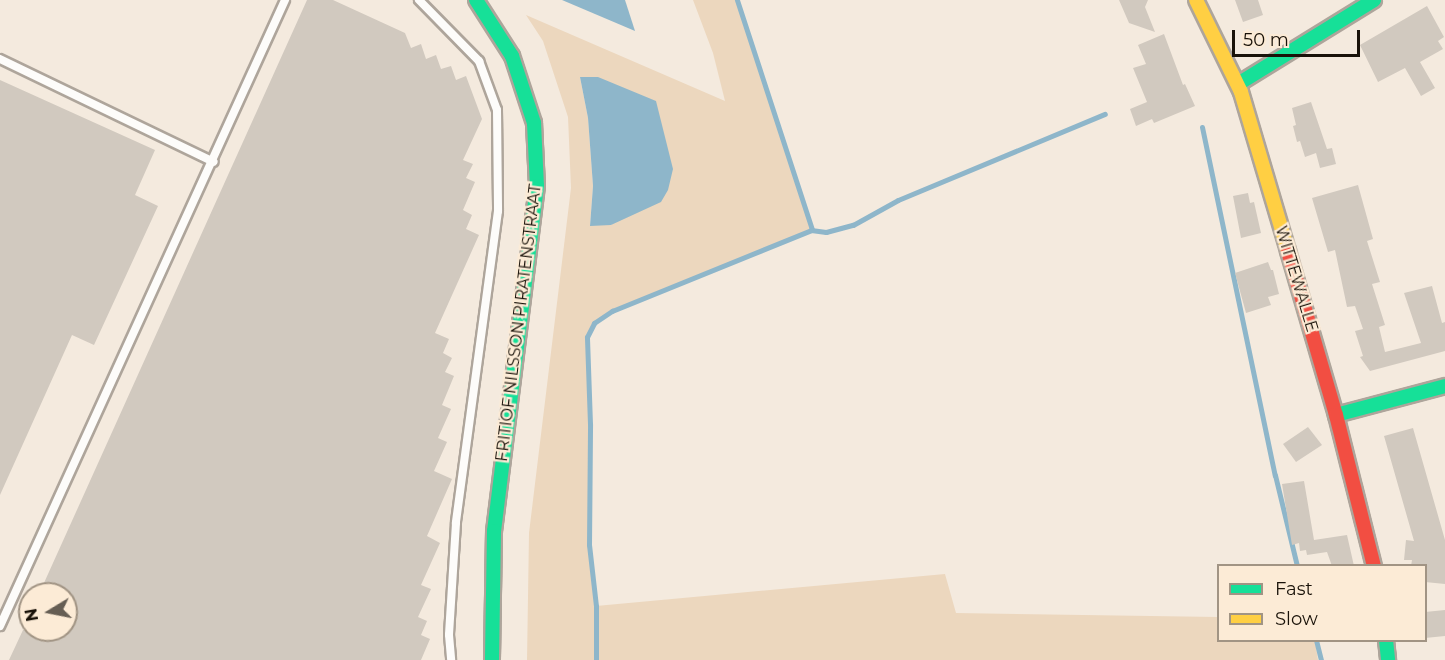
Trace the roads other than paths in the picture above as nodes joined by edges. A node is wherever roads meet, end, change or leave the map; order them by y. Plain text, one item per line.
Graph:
1 (285, 0) edge
2 (419, 0) edge
3 (476, 0) edge
4 (1196, 0) edge
5 (1374, 0) edge
6 (0, 59) edge
7 (1238, 84) junction
8 (214, 162) junction
9 (1445, 386) edge
10 (1336, 415) junction
11 (1373, 564) edge
12 (0, 626) edge
13 (1386, 642) edge
14 (451, 660) edge
15 (492, 660) edge
16 (1388, 660) edge

1 - 8 lane
2 - 14 lane
3 - 15 street, FRITIOF NILSSON PIRATENSTRAAT
4 - 7 street, WITTEWALLE
5 - 7 street
6 - 8 lane
7 - 10 street, WITTEWALLE
8 - 12 lane
9 - 10 street
10 - 11 street, WITTEWALLE
13 - 16 street

